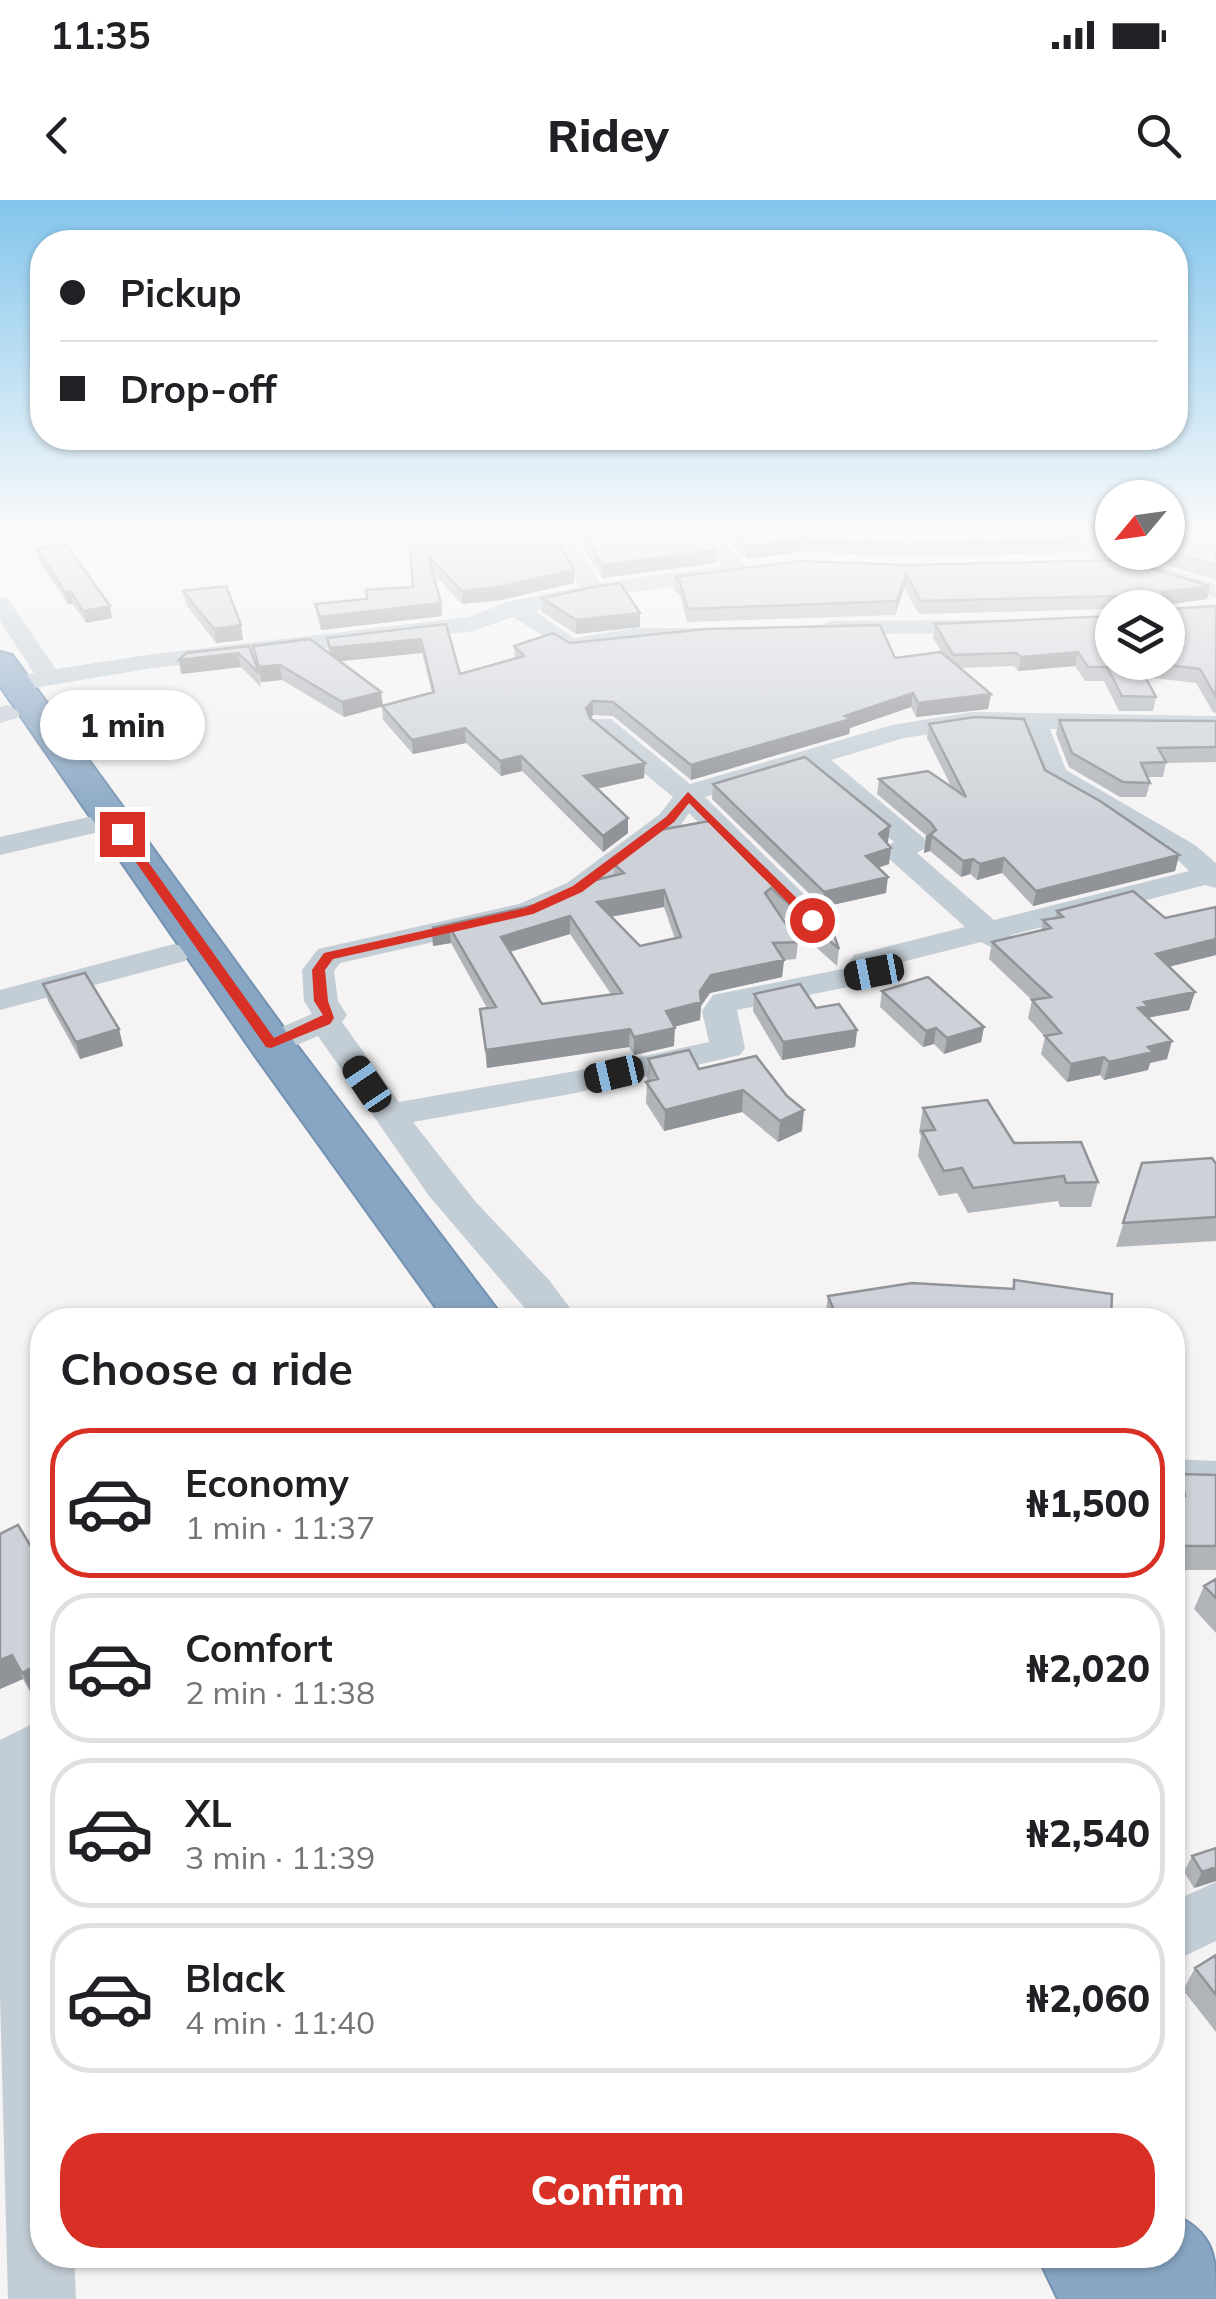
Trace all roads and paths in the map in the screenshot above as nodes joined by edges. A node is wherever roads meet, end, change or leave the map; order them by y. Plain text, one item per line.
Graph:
1 (4, 630) edge
2 (433, 630) edge
3 (547, 630) edge
4 (721, 632) edge
5 (12, 692) edge
6 (1036, 724) junction
7 (1216, 724) edge
8 (602, 725) edge
9 (812, 758) junction
10 (688, 796) junction
11 (93, 825) junction
12 (0, 846) edge
13 (1213, 875) edge
14 (812, 920) edge
15 (996, 939) junction
16 (174, 954) junction
17 (0, 1000) edge
18 (325, 1022) junction
19 (271, 1044) junction
20 (388, 1114) junction
21 (312, 1124) junction
22 (445, 1190) junction
23 (396, 1212) junction
24 (423, 1308) edge
25 (467, 1308) edge
26 (549, 1308) edge
27 (1185, 1477) edge
28 (1216, 1479) edge
29 (15, 1760) edge
30 (1216, 1910) edge
31 (1185, 1926) edge
32 (30, 1997) edge
33 (41, 2268) edge
34 (1091, 2268) edge
35 (1169, 2268) edge
36 (42, 2299) edge
37 (1113, 2299) edge
38 (1192, 2299) edge

1 - 5 street
2 - 5 street
3 - 4 street
5 - 11 highway
5 - 19 highway
6 - 7 street
6 - 9 street
6 - 13 street
8 - 10 street
9 - 10 street
9 - 15 street
10 - 14 street
10 - 18 street
11 - 12 street
11 - 16 highway
13 - 15 street
15 - 20 street
16 - 17 street
16 - 21 highway
18 - 19 street
18 - 20 street
19 - 21 highway
20 - 22 street
21 - 23 highway
21 - 24 highway
22 - 23 street
22 - 26 street
23 - 25 highway
27 - 28 street
29 - 32 street
30 - 31 street
33 - 36 street
34 - 37 highway
35 - 38 highway

